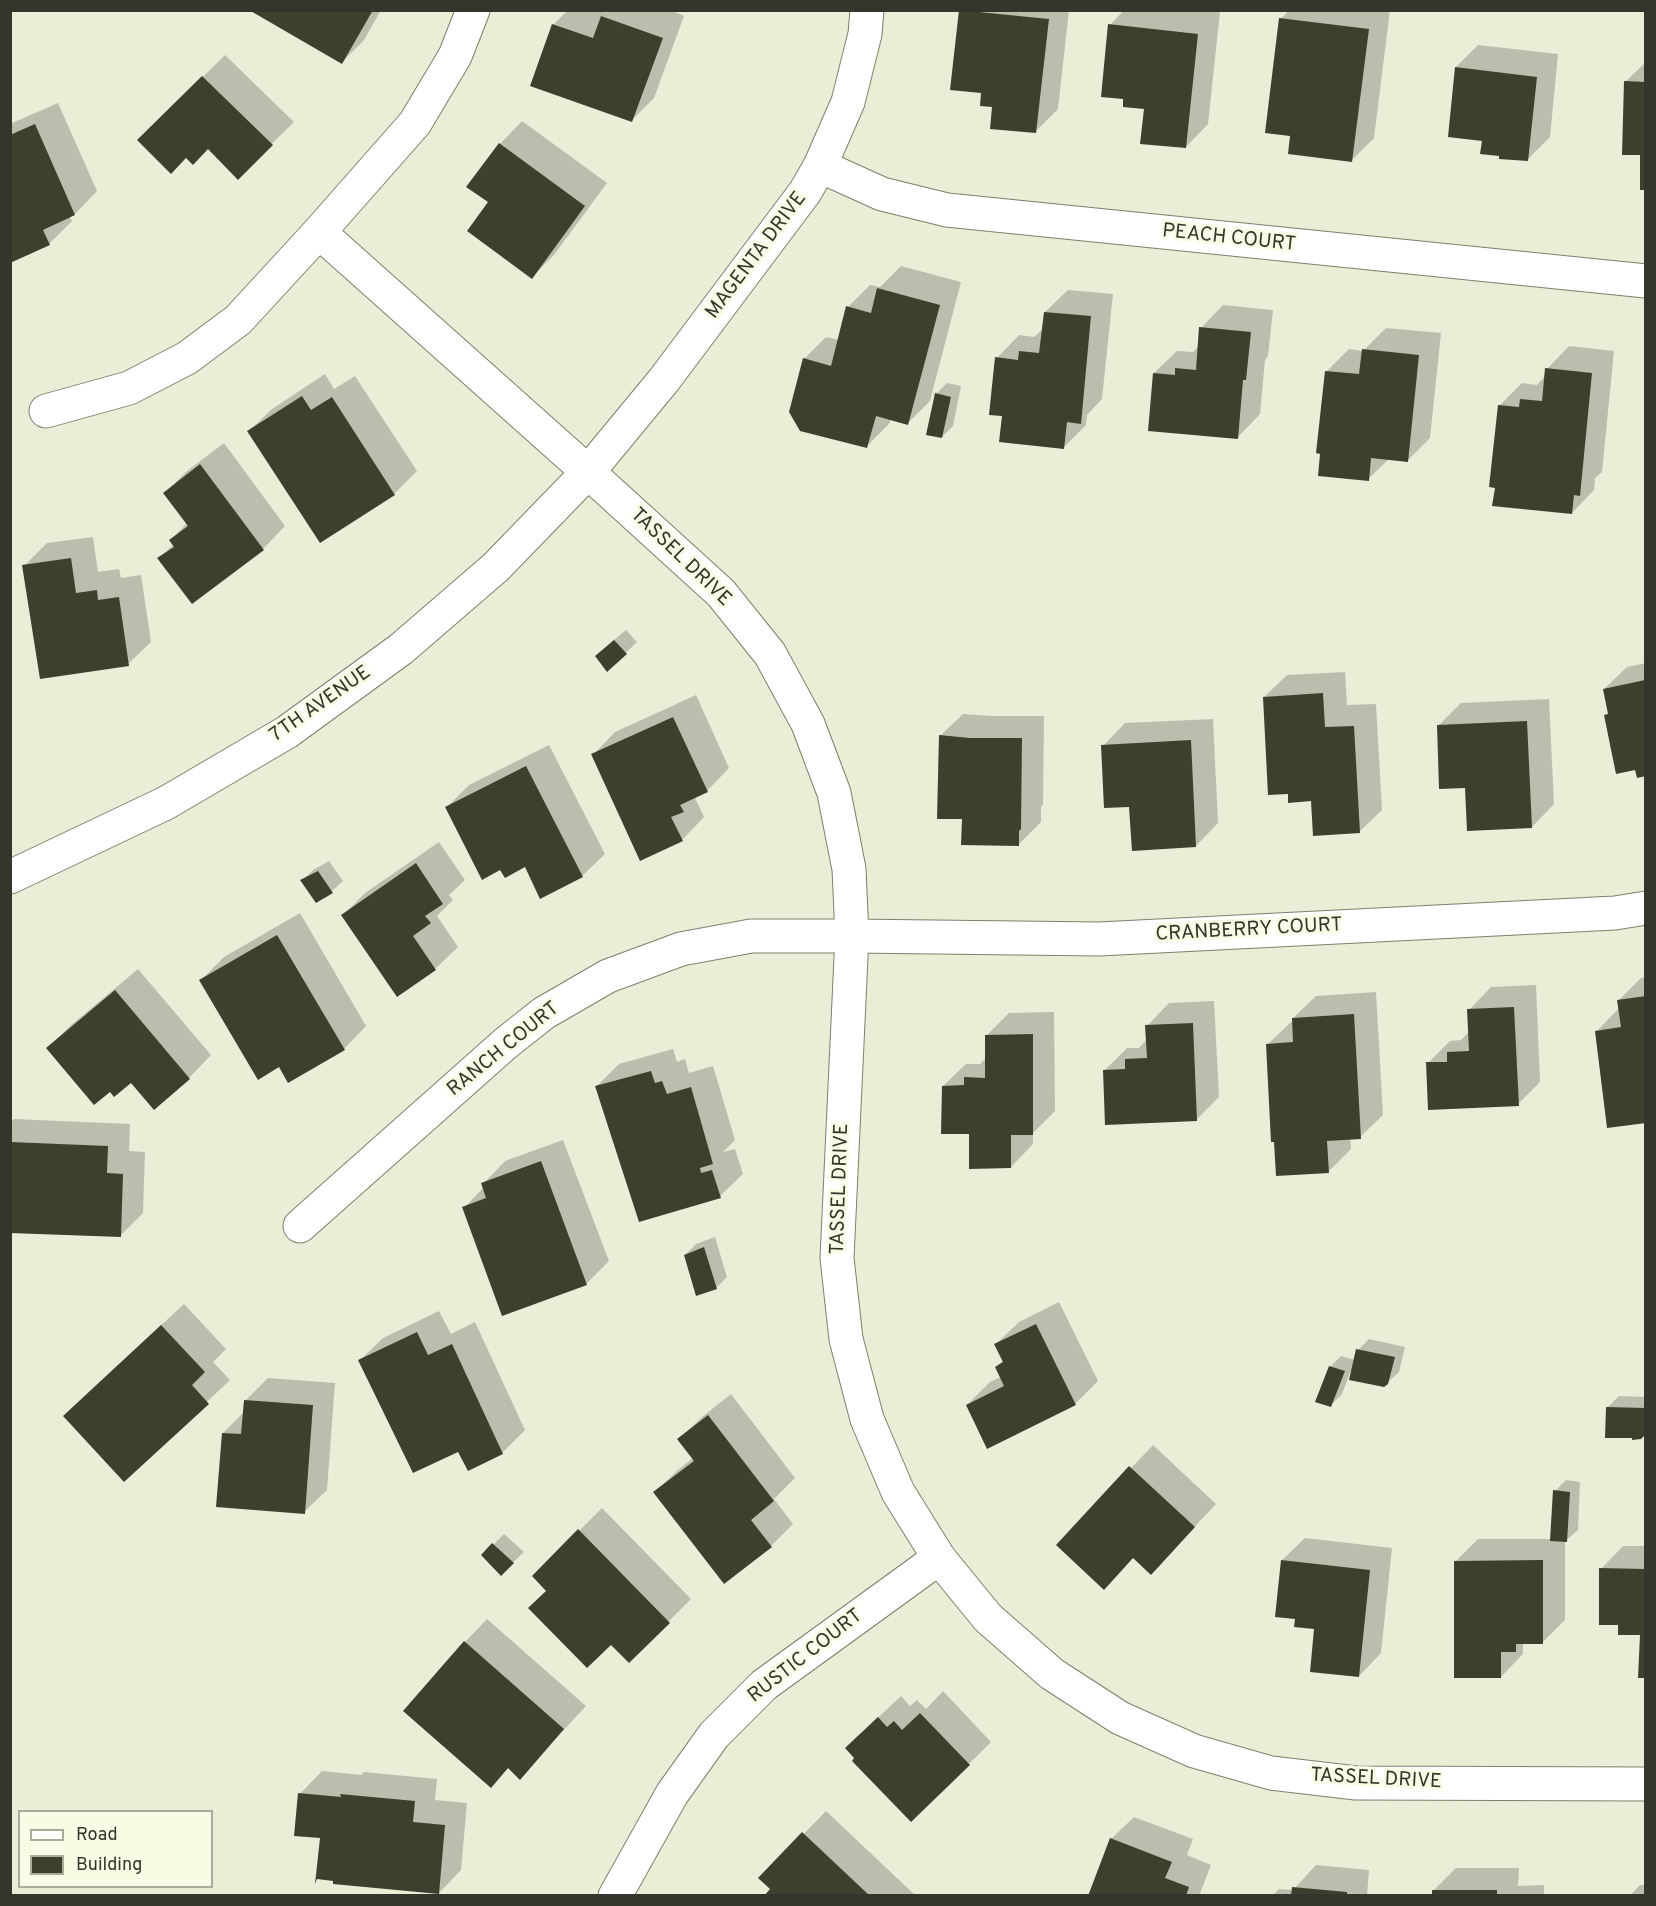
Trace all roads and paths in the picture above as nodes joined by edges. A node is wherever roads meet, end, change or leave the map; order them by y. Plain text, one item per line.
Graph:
1 (473, 10) edge
2 (867, 10) edge
3 (820, 166) junction
4 (319, 232) junction
5 (1646, 281) edge
6 (46, 411) dead end
7 (588, 472) junction
8 (10, 877) edge
9 (1646, 908) edge
10 (852, 936) junction
11 (300, 1226) dead end
12 (939, 1558) junction
13 (1646, 1784) edge
14 (615, 1896) edge

1 - 4 street
2 - 3 street, MAGENTA DRIVE
3 - 5 street, PEACH COURT
3 - 7 street, MAGENTA DRIVE
4 - 6 street
4 - 7 street, TASSEL DRIVE
7 - 8 street, 7TH AVENUE
7 - 10 street, TASSEL DRIVE
9 - 10 street, CRANBERRY COURT
10 - 11 street, RANCH COURT
10 - 12 street, TASSEL DRIVE
12 - 13 street, TASSEL DRIVE
12 - 14 street, RUSTIC COURT

